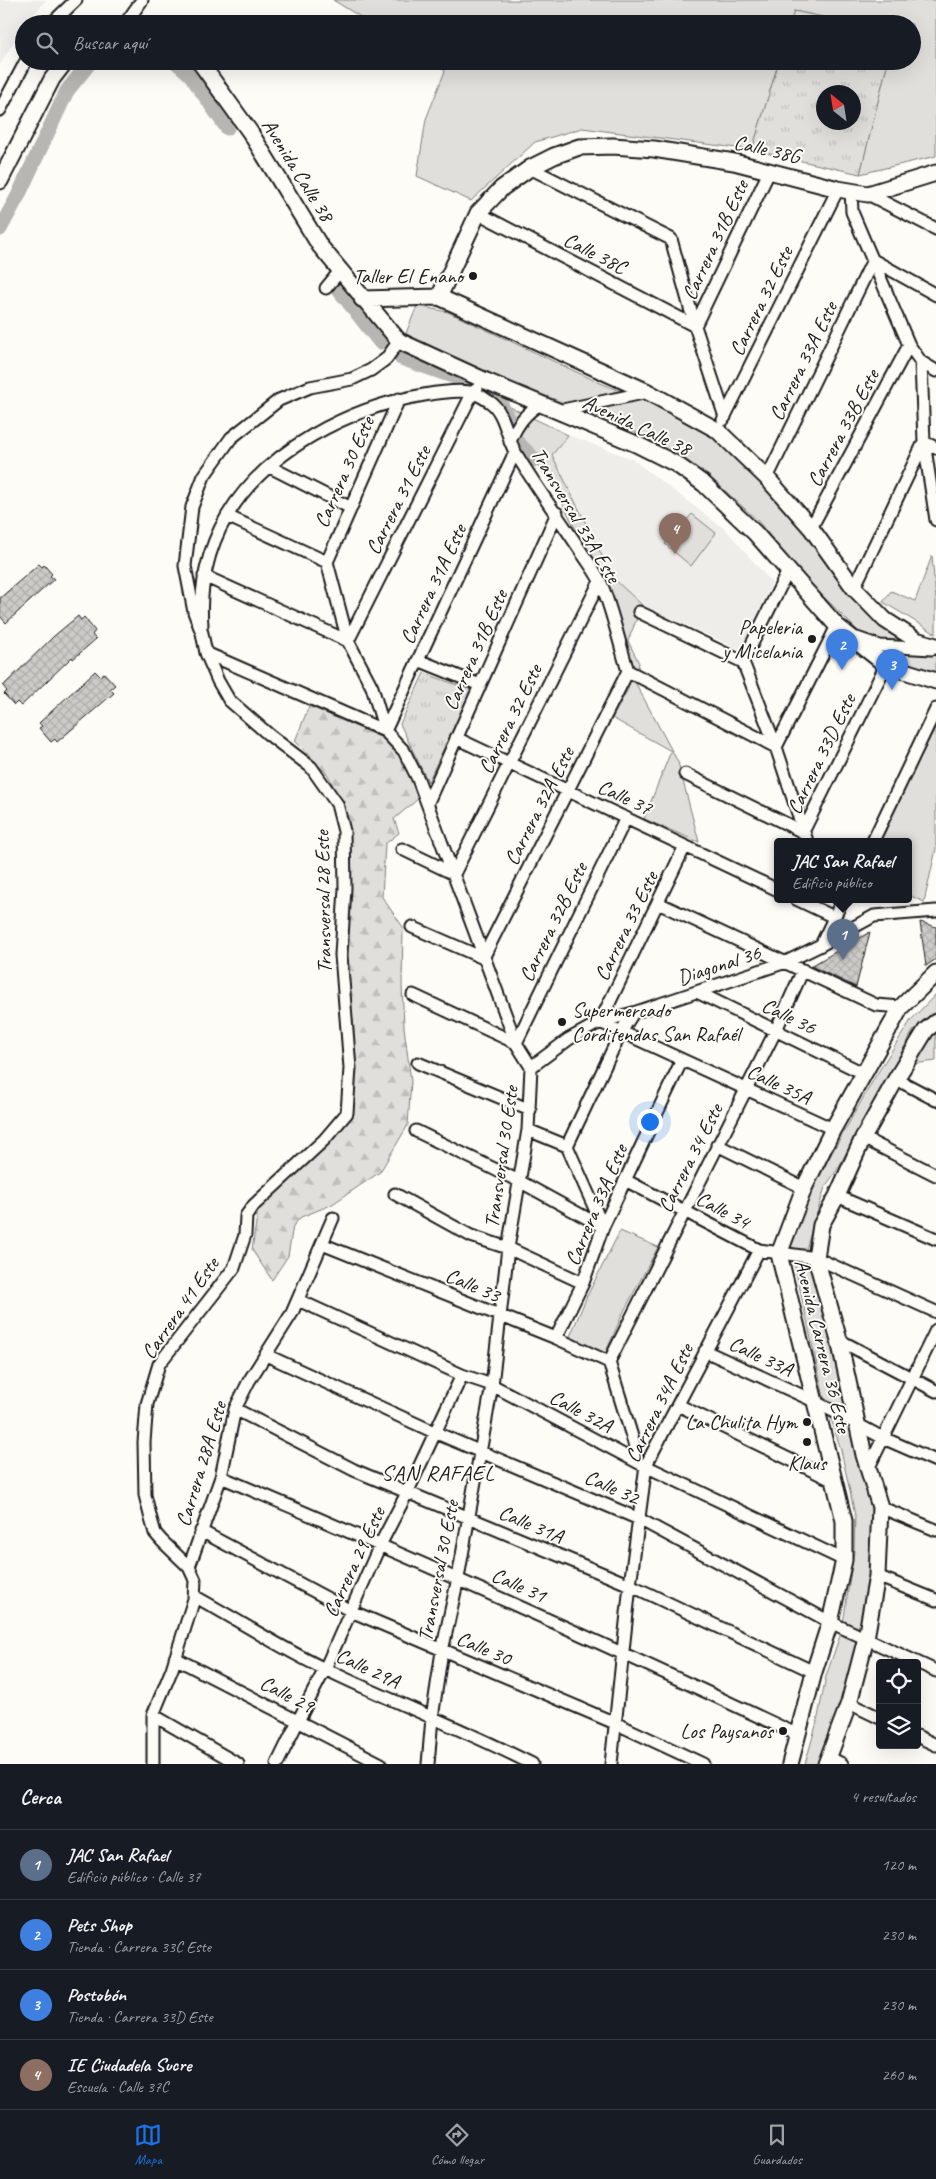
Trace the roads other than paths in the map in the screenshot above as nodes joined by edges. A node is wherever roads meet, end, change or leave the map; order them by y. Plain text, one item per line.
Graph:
1 (76, 0) edge
2 (142, 0) edge
3 (60, 15) edge
4 (131, 15) edge
5 (21, 70) edge
6 (59, 70) edge
7 (206, 70) edge
8 (0, 110) edge
9 (530, 168) junction
10 (770, 170) junction
11 (936, 173) edge
12 (0, 181) edge
13 (844, 189) junction
14 (868, 194) junction
15 (478, 213) junction
16 (936, 229) edge
17 (873, 260) junction
18 (340, 271) junction
19 (326, 288) dead end
20 (936, 295) edge
21 (439, 297) junction
22 (362, 299) junction
23 (695, 326) junction
24 (399, 341) junction
25 (909, 345) junction
26 (921, 362) junction
27 (936, 371) edge
28 (486, 381) junction
29 (473, 392) junction
30 (648, 392) junction
31 (399, 399) junction
32 (541, 404) junction
33 (558, 411) junction
34 (721, 423) junction
35 (924, 442) junction
36 (513, 447) junction
37 (936, 448) edge
38 (270, 466) junction
39 (767, 478) junction
40 (351, 508) junction
41 (557, 513) junction
42 (227, 516) junction
43 (936, 520) edge
44 (811, 528) junction
45 (327, 562) junction
46 (788, 571) junction
47 (204, 576) junction
48 (600, 581) junction
49 (854, 588) junction
50 (639, 612) dead end
51 (842, 630) junction
52 (202, 633) junction
53 (348, 641) junction
54 (936, 648) edge
55 (206, 653) junction
56 (418, 660) junction
57 (743, 662) junction
58 (886, 664) junction
59 (628, 672) junction
60 (936, 681) edge
61 (480, 685) junction
62 (936, 709) edge
63 (385, 731) junction
64 (456, 738) junction
65 (776, 747) junction
66 (509, 763) junction
67 (685, 774) dead end
68 (568, 791) junction
69 (428, 802) junction
70 (626, 818) junction
71 (805, 837) edge
72 (874, 838) edge
73 (685, 846) junction
74 (402, 848) dead end
75 (454, 874) junction
76 (774, 888) edge
77 (658, 903) junction
78 (807, 903) edge
79 (832, 903) edge
80 (841, 903) edge
81 (936, 911) edge
82 (836, 914) junction
83 (412, 927) dead end
84 (821, 945) junction
85 (483, 958) junction
86 (786, 962) junction
87 (803, 970) junction
88 (936, 973) edge
89 (697, 992) junction
90 (413, 995) dead end
91 (902, 1007) junction
92 (633, 1013) junction
93 (600, 1022) junction
94 (936, 1022) edge
95 (776, 1030) junction
96 (621, 1032) junction
97 (516, 1043) junction
98 (682, 1060) junction
99 (418, 1063) dead end
100 (531, 1067) junction
101 (350, 1068) joint
102 (865, 1074) junction
103 (896, 1079) junction
104 (746, 1089) junction
105 (936, 1100) edge
106 (530, 1110) junction
107 (833, 1129) junction
108 (528, 1130) junction
109 (416, 1131) dead end
110 (863, 1138) junction
111 (717, 1145) junction
112 (567, 1146) junction
113 (936, 1175) edge
114 (625, 1180) junction
115 (519, 1181) junction
116 (804, 1188) junction
117 (395, 1194) dead end
118 (837, 1196) junction
119 (684, 1211) junction
120 (333, 1218) dead end
121 (603, 1226) junction
122 (936, 1239) edge
123 (322, 1244) junction
124 (508, 1248) junction
125 (760, 1250) junction
126 (779, 1254) junction
127 (816, 1258) junction
128 (583, 1283) junction
129 (298, 1300) junction
130 (936, 1312) edge
131 (499, 1316) junction
132 (936, 1330) edge
133 (556, 1338) junction
134 (839, 1340) junction
135 (705, 1351) junction
136 (266, 1355) junction
137 (609, 1362) junction
138 (462, 1374) junction
139 (912, 1380) junction
140 (492, 1385) junction
141 (936, 1391) edge
142 (814, 1401) junction
143 (678, 1405) junction
144 (235, 1409) junction
145 (856, 1423) junction
146 (434, 1432) junction
147 (883, 1438) junction
148 (479, 1450) junction
149 (936, 1461) edge
150 (641, 1464) junction
151 (868, 1469) junction
152 (220, 1477) junction
153 (834, 1481) junction
154 (407, 1493) junction
155 (880, 1507) junction
156 (468, 1518) junction
157 (639, 1519) junction
158 (936, 1530) edge
159 (201, 1531) junction
160 (380, 1545) junction
161 (844, 1560) junction
162 (189, 1567) junction
163 (877, 1576) junction
164 (458, 1578) junction
165 (630, 1586) junction
166 (194, 1596) junction
167 (936, 1600) edge
168 (351, 1611) junction
169 (830, 1622) junction
170 (866, 1638) junction
171 (442, 1651) junction
172 (623, 1652) junction
173 (175, 1658) junction
174 (325, 1669) junction
175 (936, 1671) edge
176 (814, 1672) junction
177 (849, 1703) junction
178 (153, 1715) junction
179 (876, 1716) edge
180 (432, 1718) junction
181 (298, 1721) junction
182 (615, 1723) junction
183 (798, 1735) junction
184 (921, 1738) edge
185 (936, 1746) edge
186 (354, 1751) junction
187 (827, 1760) edge
188 (153, 1764) edge
189 (238, 1764) edge
190 (278, 1764) edge
191 (359, 1764) edge
192 (381, 1764) edge
193 (428, 1764) edge
194 (532, 1764) edge
195 (611, 1764) edge
196 (703, 1764) edge
197 (790, 1764) edge
198 (842, 1764) edge

1 - 3 street
2 - 4 street
5 - 8 street
6 - 12 street
7 - 18 street, Avenida Calle 38
9 - 10 street, Calle 38G
9 - 15 street
9 - 23 street
10 - 13 street, Calle 38G
10 - 23 street, Carrera 31B Este
11 - 14 street
13 - 14 street, Calle 38G
13 - 17 street
13 - 34 street, Carrera 32 Este
14 - 16 street, Calle 38G
15 - 21 street
15 - 23 street, Calle 38C
17 - 20 street
17 - 25 street
17 - 39 street, Carrera 33A Este
18 - 19 street
18 - 22 street, Avenida Calle 38
21 - 22 street, Avenida Calle 38
21 - 30 street, Avenida Calle 38
22 - 24 street, Avenida Calle 38
23 - 34 street
24 - 28 street, Avenida Calle 38
24 - 52 street, Transversal 28 Este
25 - 26 street
25 - 44 street, Carrera 33B Este
26 - 27 street
26 - 35 street
28 - 29 street, Carrera 31 Este
28 - 32 street, Avenida Calle 38
29 - 31 street
29 - 36 street, Transversal 33A Este
29 - 53 street, Carrera 31 Este
30 - 33 street
30 - 34 street, Avenida Calle 38
31 - 38 street
31 - 40 street, Carrera 30 Este
32 - 33 street, Avenida Calle 38
32 - 36 street, Carrera 31A Este
33 - 46 street, Avenida Calle 38
34 - 39 street, Avenida Calle 38
35 - 37 street
35 - 43 street
35 - 49 street
36 - 41 street, Transversal 33A Este
36 - 56 street, Carrera 31A Este
38 - 40 street
38 - 42 street
39 - 44 street, Avenida Calle 38
40 - 45 street, Carrera 30 Este
41 - 48 street, Transversal 33A Este
41 - 61 street, Carrera 31B Este
42 - 45 street
42 - 47 street
44 - 49 street, Avenida Calle 38
45 - 53 street, Transversal 30 Este
46 - 51 street, Avenida Calle 38
46 - 57 street
47 - 52 street
47 - 53 street
48 - 59 street, Transversal 33A Este
48 - 66 street, Carrera 32 Este
49 - 54 street, Avenida Calle 38
50 - 57 street
51 - 54 street
51 - 58 street, Avenida Calle 38
51 - 65 street
52 - 55 street, Transversal 28 Este
53 - 63 street, Transversal 30 Este
55 - 63 street
55 - 101 street, Transversal 28 Este
56 - 61 street
56 - 63 street, Carrera 31A Este
57 - 65 street
58 - 60 street, Avenida Calle 38
58 - 71 street, Carrera 33D Este
59 - 65 street
59 - 68 street, Carrera 32A Este
61 - 64 street, Carrera 31B Este
62 - 72 street
63 - 69 street, Transversal 30 Este
64 - 66 street, Calle 37
64 - 69 street, Carrera 31B Este
65 - 71 street
66 - 68 street, Calle 37
66 - 75 street, Carrera 32 Este
67 - 71 street
68 - 70 street, Calle 37
68 - 85 street, Carrera 32A Este
69 - 75 street, Transversal 30 Este
70 - 73 street, Calle 37
70 - 97 street, Carrera 32B Este
73 - 76 street, Calle 37
73 - 77 street, Carrera 33 Este
74 - 75 street
75 - 85 street, Transversal 30 Este
77 - 86 street
77 - 93 street, Carrera 33 Este
78 - 82 street
79 - 82 street
80 - 82 street
81 - 84 street
82 - 84 street
83 - 85 street
84 - 86 street
85 - 97 street, Transversal 30 Este
86 - 87 street
86 - 89 street, Diagonal 36
87 - 91 street
87 - 95 street, Carrera 34 Este
88 - 91 street, Avenida Carrera 36 Este
89 - 92 street, Diagonal 36
89 - 95 street, Calle 36
90 - 97 street
91 - 102 street, Avenida Carrera 36 Este
92 - 93 street, Diagonal 36
92 - 96 street
93 - 96 street, Calle 35A
93 - 100 street, Diagonal 36
94 - 103 street, Avenida Carrera 36 Este
95 - 102 street, Calle 36
95 - 104 street, Carrera 34 Este
96 - 98 street, Calle 35A
96 - 112 street
97 - 100 street, Transversal 30 Este
98 - 104 street, Calle 35A
98 - 114 street, Carrera 33A Este
99 - 106 street
100 - 106 street, Transversal 30 Este
101 - 162 street, Carrera 41 Este
102 - 107 street, Avenida Carrera 36 Este
103 - 105 street
103 - 110 street, Avenida Carrera 36 Este
104 - 107 street, Calle 35A
104 - 111 street, Carrera 34 Este
106 - 108 street, Transversal 30 Este
107 - 116 street, Avenida Carrera 36 Este
108 - 112 street
108 - 115 street, Transversal 30 Este
109 - 115 street
110 - 113 street
110 - 118 street, Avenida Carrera 36 Este
111 - 116 street
111 - 119 street, Carrera 34 Este
112 - 121 street
114 - 119 street, Calle 34
114 - 121 street, Carrera 33A Este
115 - 121 street
115 - 124 street, Transversal 30 Este
116 - 126 street, Avenida Carrera 36 Este
117 - 124 street
118 - 122 street
118 - 127 street, Avenida Carrera 36 Este
119 - 125 street, Calle 34
119 - 137 street, Carrera 34 Este
120 - 123 street, Carrera 28A Este
121 - 128 street, Carrera 33A Este
123 - 129 street, Carrera 28A Este
123 - 131 street, Calle 33
124 - 128 street
124 - 131 street, Transversal 30 Este
125 - 126 street, Calle 34
125 - 135 street, Carrera 34A Este
126 - 127 street, Calle 34
126 - 142 street, Avenida Carrera 36 Este
127 - 130 street, Calle 34
127 - 134 street, Avenida Carrera 36 Este
128 - 133 street, Carrera 33A Este
129 - 136 street, Carrera 28A Este
129 - 138 street, Calle 32A
131 - 133 street, Calle 33
131 - 140 street, Transversal 30 Este
132 - 139 street
133 - 137 street, Calle 33
134 - 139 street
134 - 145 street, Avenida Carrera 36 Este
135 - 142 street, Calle 33A
135 - 143 street, Carrera 34A Este
136 - 144 street, Carrera 28A Este
136 - 146 street, Calle 32
137 - 150 street
138 - 140 street, Calle 32A
138 - 146 street, Carrera 29 Este
139 - 141 street
139 - 147 street
140 - 148 street, Transversal 30 Este
140 - 150 street, Calle 32A
142 - 145 street, Calle 33A
142 - 153 street, Avenida Carrera 36 Este
143 - 150 street, Carrera 34A Este
143 - 153 street
144 - 152 street, Carrera 28A Este
144 - 154 street, Calle 31A
145 - 147 street, Calle 33A
145 - 151 street, Avenida Carrera 36 Este
146 - 148 street, Calle 32
146 - 154 street, Carrera 29 Este
147 - 149 street, Calle 33A
147 - 151 street
148 - 156 street, Transversal 30 Este
148 - 157 street, Calle 32
150 - 157 street, Carrera 34A Este
150 - 161 street, Calle 32A
151 - 155 street, Avenida Carrera 36 Este
152 - 159 street, Carrera 28A Este
152 - 160 street, Calle 31
153 - 161 street, Avenida Carrera 36 Este
154 - 156 street, Calle 31A
154 - 160 street, Carrera 29 Este
155 - 158 street
155 - 163 street, Avenida Carrera 36 Este
156 - 164 street, Transversal 30 Este
156 - 165 street, Calle 31A
157 - 165 street, Carrera 34A Este
157 - 169 street, Calle 32
159 - 162 street, Carrera 28A Este
159 - 168 street, Calle 30
160 - 164 street, Calle 31
160 - 168 street, Carrera 29 Este
161 - 169 street, Avenida Carrera 36 Este
162 - 166 street
163 - 167 street
163 - 170 street, Avenida Carrera 36 Este
164 - 171 street, Transversal 30 Este
164 - 172 street, Calle 31
165 - 172 street, Carrera 34A Este
165 - 176 street, Calle 31A
166 - 173 street
166 - 174 street, Calle 29A
168 - 171 street, Calle 30
168 - 174 street, Carrera 29 Este
169 - 170 street, Calle 32
169 - 176 street, Avenida Carrera 36 Este
170 - 175 street, Calle 32
170 - 177 street, Avenida Carrera 36 Este
171 - 180 street, Transversal 30 Este
171 - 182 street, Calle 30
172 - 182 street, Carrera 34A Este
172 - 183 street, Calle 31
173 - 178 street
173 - 181 street, Calle 29
174 - 180 street, Calle 29A
174 - 181 street, Carrera 29 Este
176 - 183 street, Avenida Carrera 36 Este
177 - 179 street
177 - 187 street, Avenida Carrera 36 Este
178 - 188 street
178 - 189 street
180 - 193 street, Transversal 30 Este
180 - 194 street, Calle 29A
181 - 186 street, Calle 29
181 - 190 street, Carrera 29 Este
182 - 195 street, Carrera 34A Este
182 - 196 street, Calle 30
183 - 197 street, Avenida Carrera 36 Este
184 - 185 street
186 - 191 street
186 - 192 street, Calle 29
187 - 198 street

